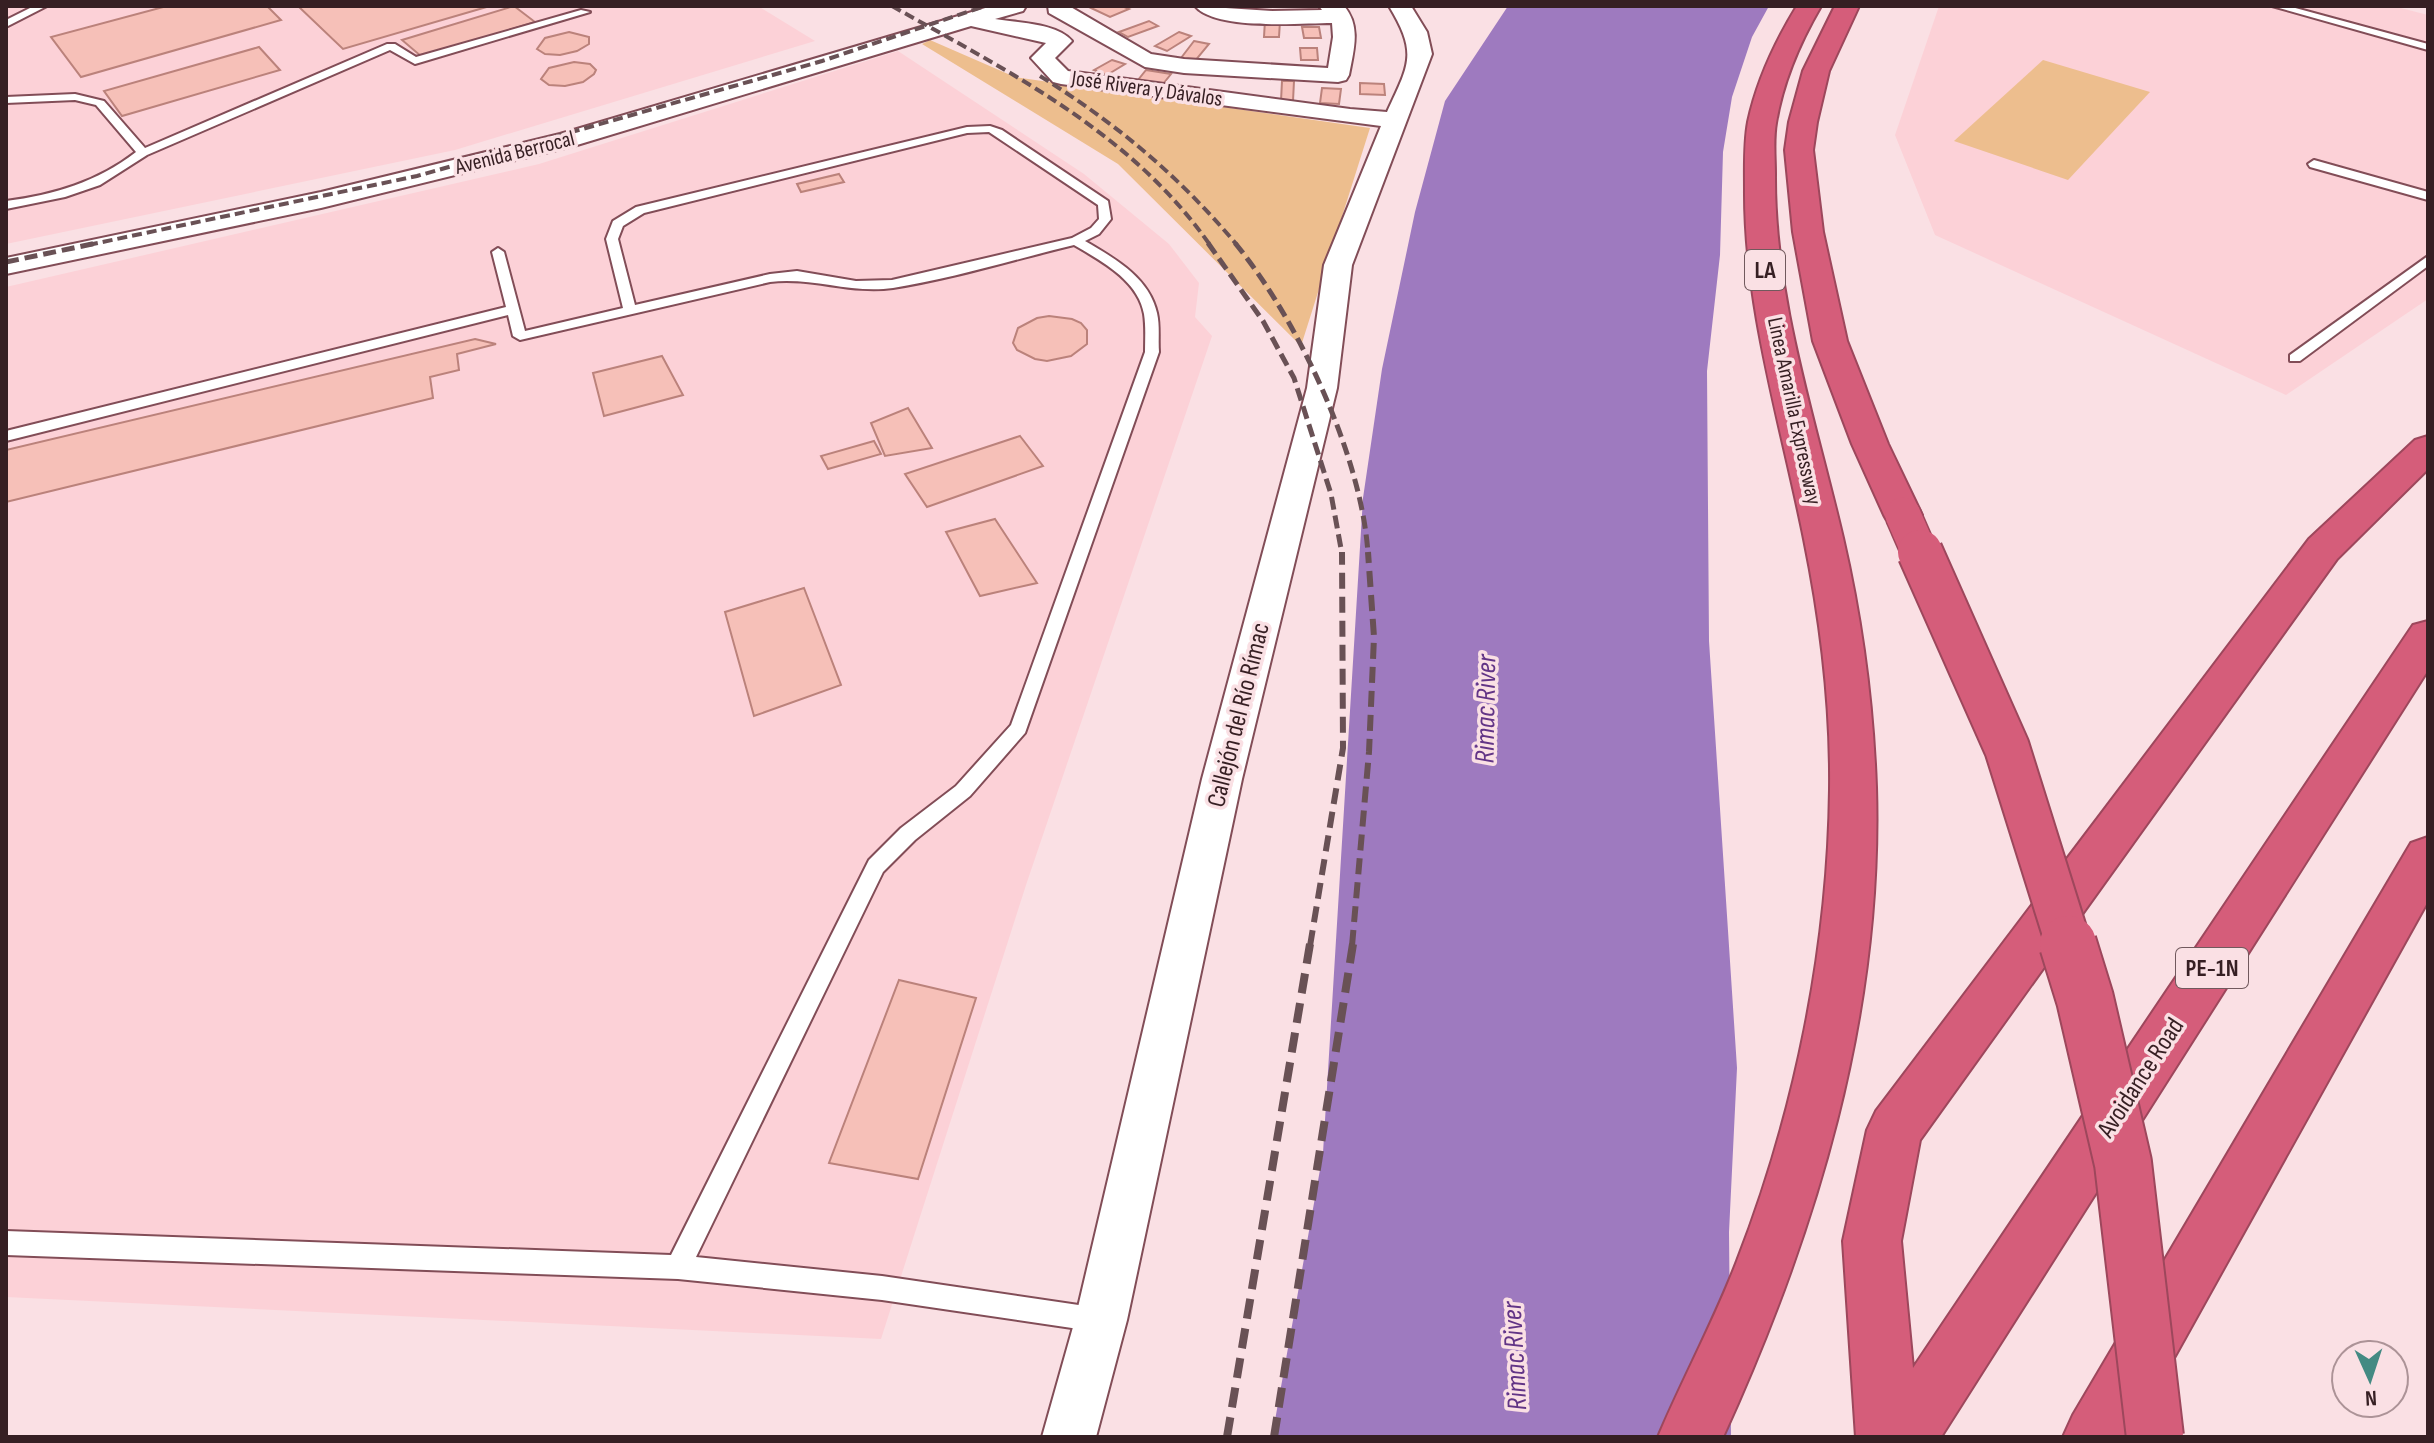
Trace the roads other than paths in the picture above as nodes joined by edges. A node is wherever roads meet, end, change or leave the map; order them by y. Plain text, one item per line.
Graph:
1 (42, 6) edge
2 (1015, 6) edge
3 (1062, 6) edge
4 (1400, 6) edge
5 (1809, 6) edge
6 (1847, 6) edge
7 (2277, 6) edge
8 (1220, 8) edge
9 (1336, 11) edge
10 (585, 12) dead end
11 (966, 13) edge
12 (6, 24) edge
13 (2428, 47) edge
14 (6, 100) edge
15 (1396, 120) junction
16 (143, 153) junction
17 (2314, 164) dead end
18 (2428, 196) edge
19 (6, 205) edge
20 (1076, 241) junction
21 (498, 252) dead end
22 (2428, 260) edge
23 (6, 266) edge
24 (514, 309) junction
25 (630, 310) junction
26 (2295, 358) dead end
27 (6, 436) edge
28 (2428, 448) edge
29 (2428, 636) edge
30 (2428, 857) edge
31 (6, 1243) edge
32 (678, 1267) junction
33 (1101, 1320) junction
34 (1069, 1437) edge
35 (1690, 1437) edge
36 (1888, 1437) edge
37 (1904, 1437) edge
38 (2095, 1437) edge
39 (2155, 1437) edge

1 - 12 lane
2 - 11 street, Avenida Berrocal
3 - 9 street
4 - 15 street, Callejón del Río Rímac
5 - 35 highway, Linea Amarilla Expressway / LA
6 - 39 highway, Linea Amarilla Expressway / LA, bridge
7 - 13 lane
8 - 9 street
10 - 16 lane
11 - 15 street, José Rivera y Dávalos
11 - 23 street, Avenida Berrocal
14 - 16 lane
15 - 33 street, Callejón del Río Rímac
16 - 19 lane
17 - 18 lane
20 - 25 lane
20 - 25 lane
20 - 32 lane
21 - 24 lane
22 - 26 lane
24 - 25 lane
24 - 27 lane
28 - 36 highway
29 - 37 highway, Avoidance Road / PE-1N
30 - 38 highway
31 - 32 lane
32 - 33 lane
33 - 34 street, Callejón del Río Rímac

